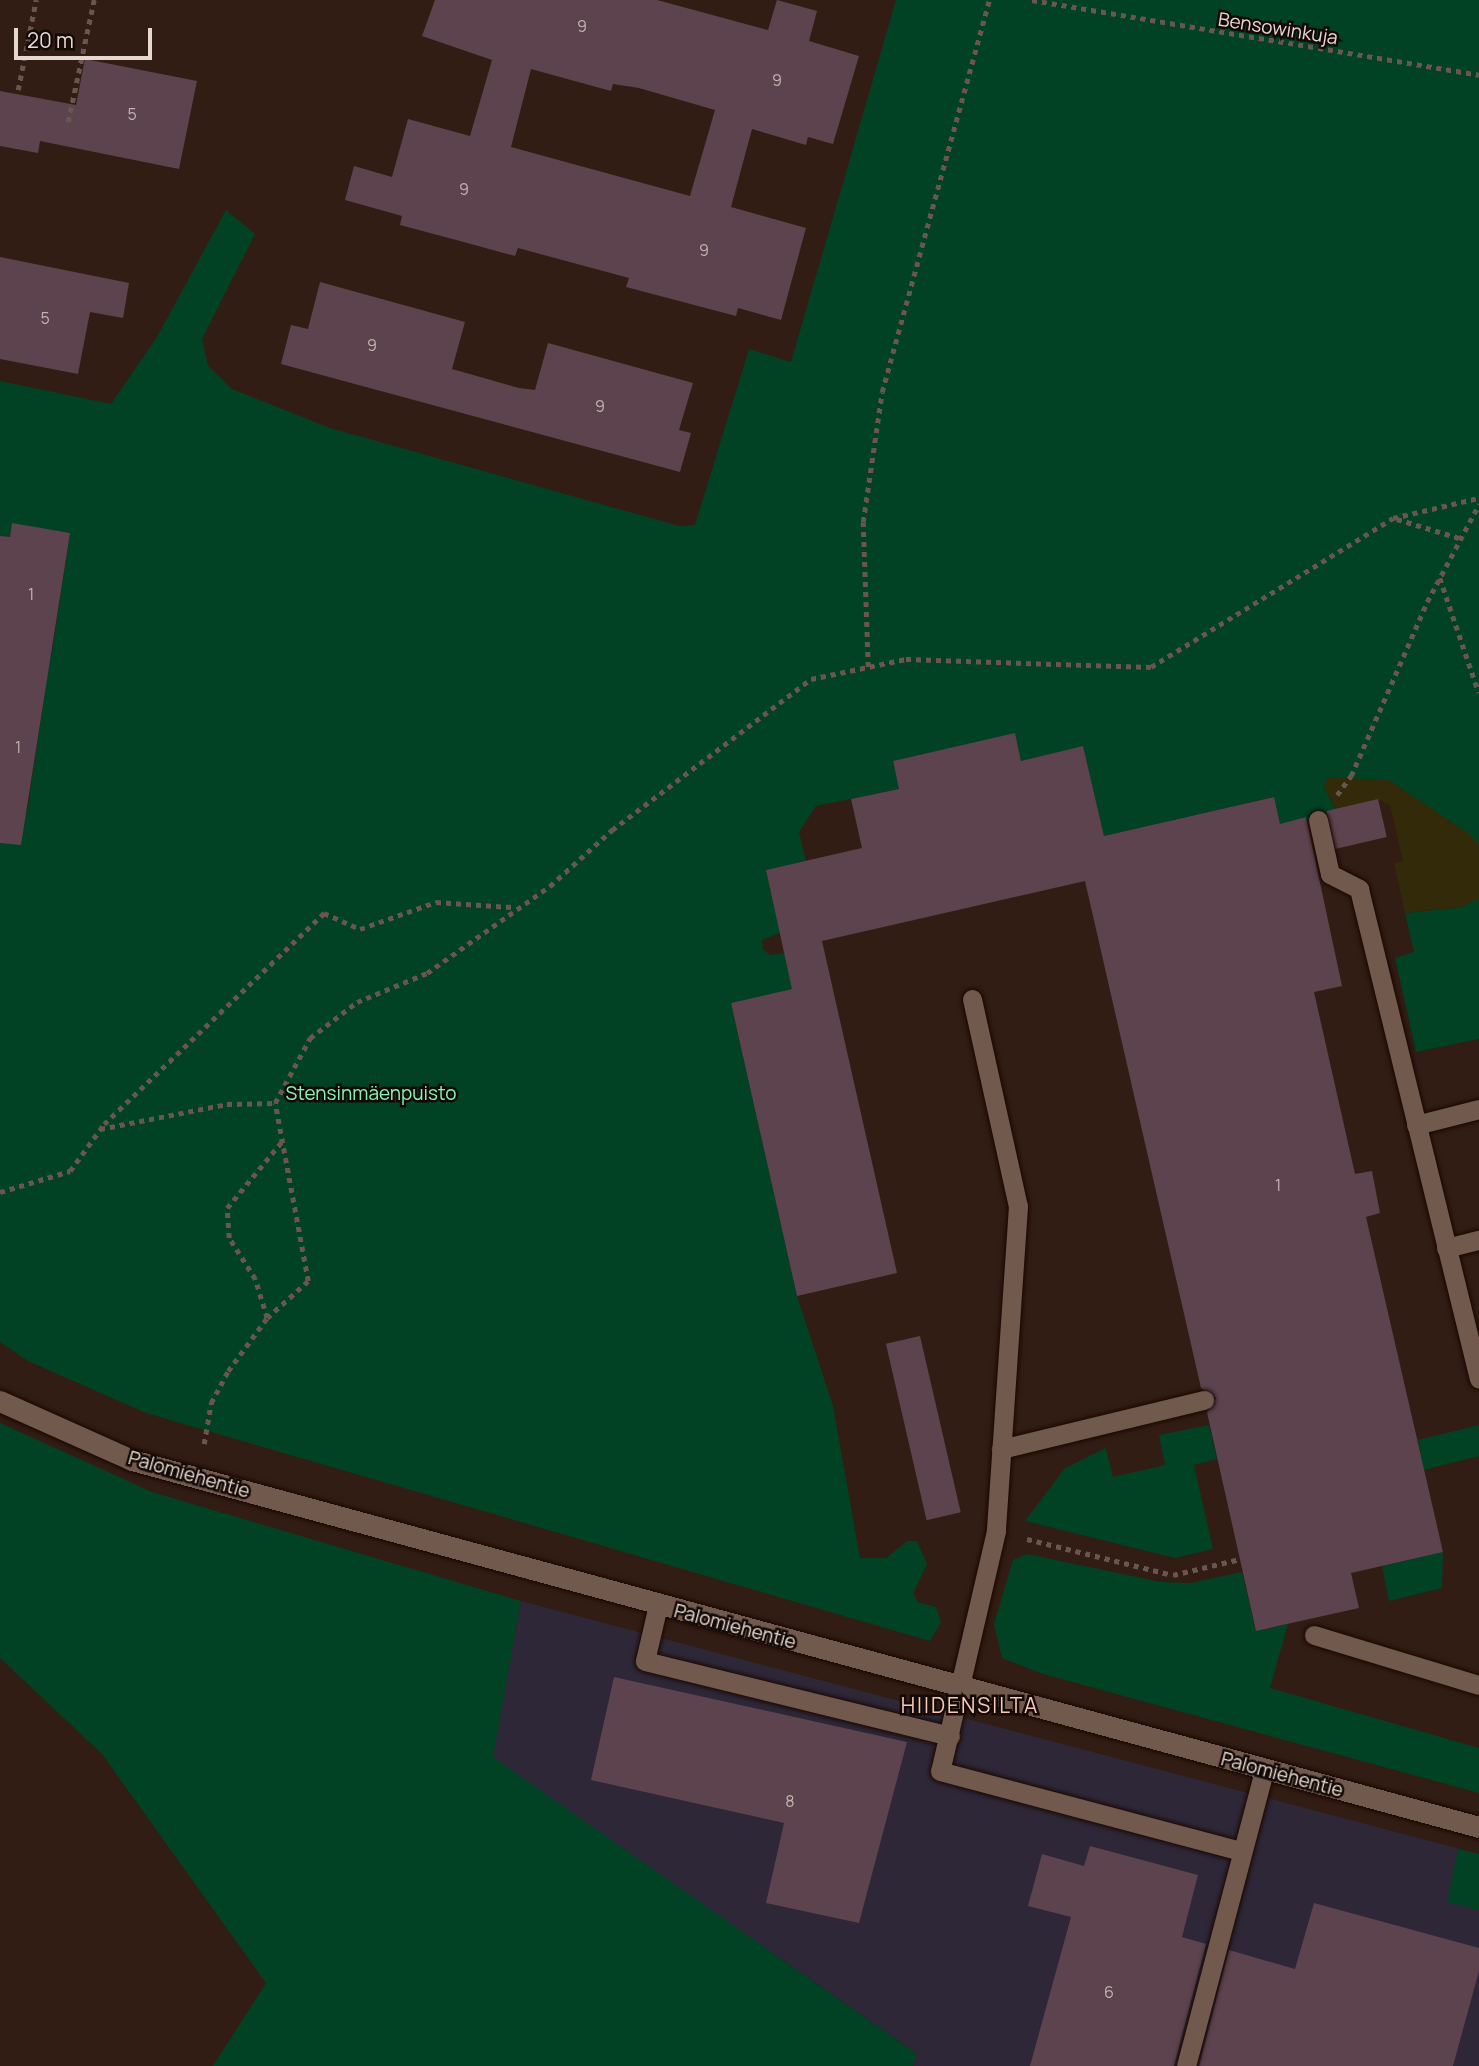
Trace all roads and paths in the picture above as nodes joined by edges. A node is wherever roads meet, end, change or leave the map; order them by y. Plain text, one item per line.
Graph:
1 (36, 0) edge
2 (94, 0) edge
3 (989, 0) edge
4 (1032, 0) edge
5 (1479, 75) edge
6 (18, 90) dead end
7 (68, 122) dead end
8 (1479, 498) edge
9 (1479, 504) edge
10 (1393, 518) junction
11 (1460, 538) junction
12 (1440, 577) junction
13 (868, 667) junction
14 (1479, 693) edge
15 (1318, 820) joint
16 (513, 907) junction
17 (972, 999) dead end
18 (275, 1103) junction
19 (1479, 1109) edge
20 (1416, 1125) junction
21 (100, 1129) junction
22 (283, 1140) junction
23 (0, 1192) edge
24 (1479, 1240) edge
25 (1446, 1248) junction
26 (267, 1318) junction
27 (1478, 1375) edge
28 (1204, 1400) dead end
29 (0, 1401) edge
30 (204, 1445) dead end
31 (1001, 1448) junction
32 (996, 1531) junction
33 (1240, 1559) dead end
34 (658, 1605) junction
35 (1314, 1635) dead end
36 (1479, 1685) edge
37 (961, 1689) junction
38 (950, 1736) junction
39 (1264, 1770) junction
40 (1479, 1827) edge
41 (1241, 1851) junction
42 (1186, 2066) edge

1 - 6 path
2 - 7 path
3 - 13 path
4 - 5 path, Bensowinkuja
8 - 10 path
9 - 11 path
10 - 11 path
10 - 13 path
11 - 12 path
12 - 14 path
12 - 15 path
13 - 16 path
15 - 20 lane
16 - 18 path
16 - 21 path
17 - 31 lane
18 - 21 path
18 - 22 path
19 - 20 lane
20 - 25 lane
21 - 23 path
22 - 26 path
22 - 26 path
24 - 25 lane
25 - 27 lane
26 - 30 path
28 - 31 lane
29 - 34 street, Palomiehentie
31 - 32 lane
32 - 33 path
32 - 37 lane
34 - 37 street, Palomiehentie
34 - 38 lane
35 - 36 lane
37 - 38 lane
37 - 39 street, Palomiehentie
38 - 41 lane
39 - 40 street, Palomiehentie
39 - 41 lane
41 - 42 lane

